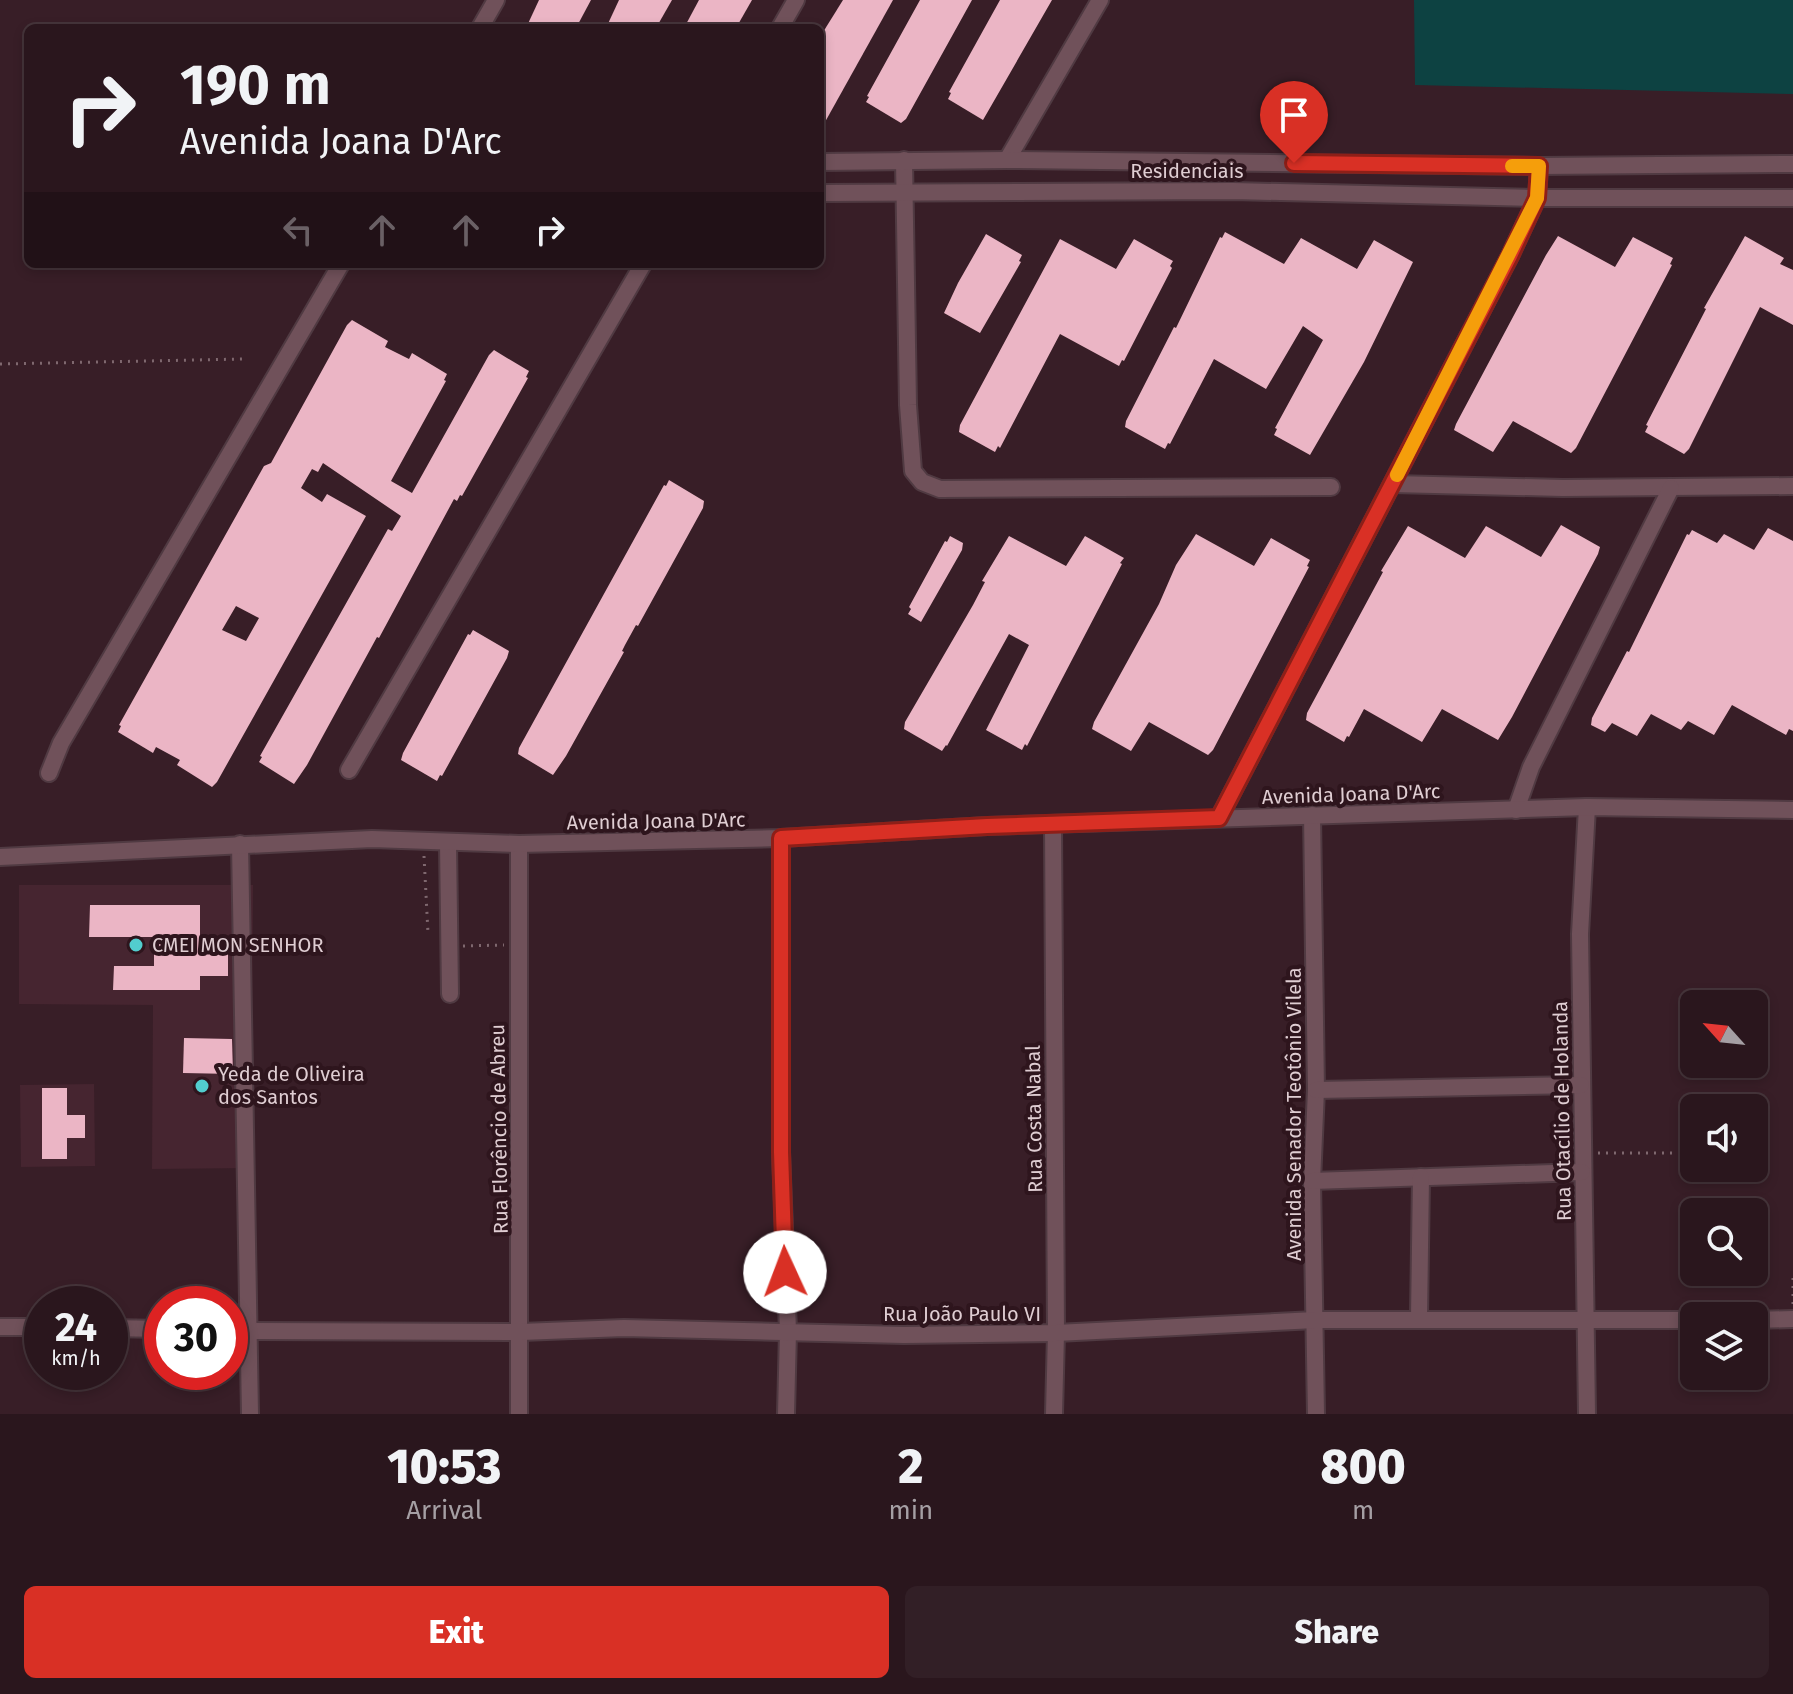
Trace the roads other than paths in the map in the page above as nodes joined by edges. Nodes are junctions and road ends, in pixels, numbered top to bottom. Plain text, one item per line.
1 (496, 0) edge
2 (796, 0) edge
3 (1100, 0) edge
4 (482, 24) edge
5 (782, 24) edge
6 (904, 160) junction
7 (1007, 160) junction
8 (824, 162) edge
9 (1233, 163) junction
10 (1793, 164) edge
11 (1539, 166) junction
12 (1233, 191) junction
13 (824, 193) edge
14 (904, 193) junction
15 (1537, 198) junction
16 (1793, 198) edge
17 (339, 268) edge
18 (641, 268) edge
19 (1393, 484) junction
20 (1793, 486) edge
21 (1331, 487) dead end
22 (1671, 488) junction
23 (349, 770) dead end
24 (49, 773) dead end
25 (1587, 807) junction
26 (1516, 810) junction
27 (1793, 810) edge
28 (1312, 815) junction
29 (1219, 818) junction
30 (1053, 824) junction
31 (781, 838) junction
32 (448, 843) junction
33 (240, 844) junction
34 (519, 844) junction
35 (0, 857) edge
36 (450, 994) dead end
37 (1581, 1085) junction
38 (1316, 1090) junction
39 (1582, 1172) junction
40 (1421, 1177) junction
41 (1312, 1181) junction
42 (1419, 1318) junction
43 (1793, 1319) edge
44 (1315, 1320) junction
45 (1680, 1320) edge
46 (1768, 1320) edge
47 (1587, 1322) junction
48 (0, 1327) edge
49 (24, 1327) edge
50 (250, 1331) junction
51 (788, 1331) junction
52 (521, 1332) junction
53 (1056, 1333) junction
54 (250, 1414) edge
55 (519, 1414) edge
56 (786, 1414) edge
57 (1054, 1414) edge
58 (1316, 1414) edge
59 (1587, 1414) edge

1 - 4 street
2 - 5 street
3 - 7 street
6 - 7 street, Residenciais
6 - 8 street, Residenciais
6 - 14 street
7 - 9 street, Residenciais
9 - 11 street, Residenciais
9 - 12 street
10 - 11 street, Residenciais
11 - 15 street
12 - 14 street, Residenciais
12 - 15 street, Residenciais
13 - 14 street, Residenciais
14 - 21 street
15 - 16 street, Residenciais
15 - 19 street
17 - 24 street
18 - 23 street
19 - 22 street
19 - 29 street
20 - 22 street
22 - 26 street
25 - 26 street, Avenida Joana D'Arc
25 - 27 street, Avenida Joana D'Arc
25 - 37 street, Rua Otacílio de Holanda
26 - 28 street, Avenida Joana D'Arc
28 - 29 street, Avenida Joana D'Arc
28 - 38 street, Avenida Senador Teotônio Vilela
29 - 30 street, Avenida Joana D'Arc
30 - 31 street, Avenida Joana D'Arc
30 - 53 street, Rua Costa Nabal
31 - 34 street, Avenida Joana D'Arc
31 - 51 street
32 - 33 street, Avenida Joana D'Arc
32 - 34 street, Avenida Joana D'Arc
32 - 36 street
33 - 35 street, Avenida Joana D'Arc
33 - 50 street
34 - 52 street, Rua Florêncio de Abreu
37 - 38 street
37 - 39 street, Rua Otacílio de Holanda
38 - 41 street, Avenida Senador Teotônio Vilela
39 - 40 street
39 - 47 street, Rua Otacílio de Holanda
40 - 41 street
40 - 42 street
41 - 44 street, Avenida Senador Teotônio Vilela
42 - 44 street, Rua João Paulo VI
42 - 47 street, Rua João Paulo VI
43 - 46 street
44 - 53 street, Rua João Paulo VI
44 - 58 street, Avenida Senador Teotônio Vilela
45 - 47 street, Rua João Paulo VI
47 - 59 street, Rua Otacílio de Holanda
48 - 49 street
50 - 52 street, Rua João Paulo VI
50 - 54 street
51 - 52 street, Rua João Paulo VI
51 - 53 street, Rua João Paulo VI
51 - 56 street
52 - 55 street, Rua Florêncio de Abreu
53 - 57 street, Rua Costa Nabal

